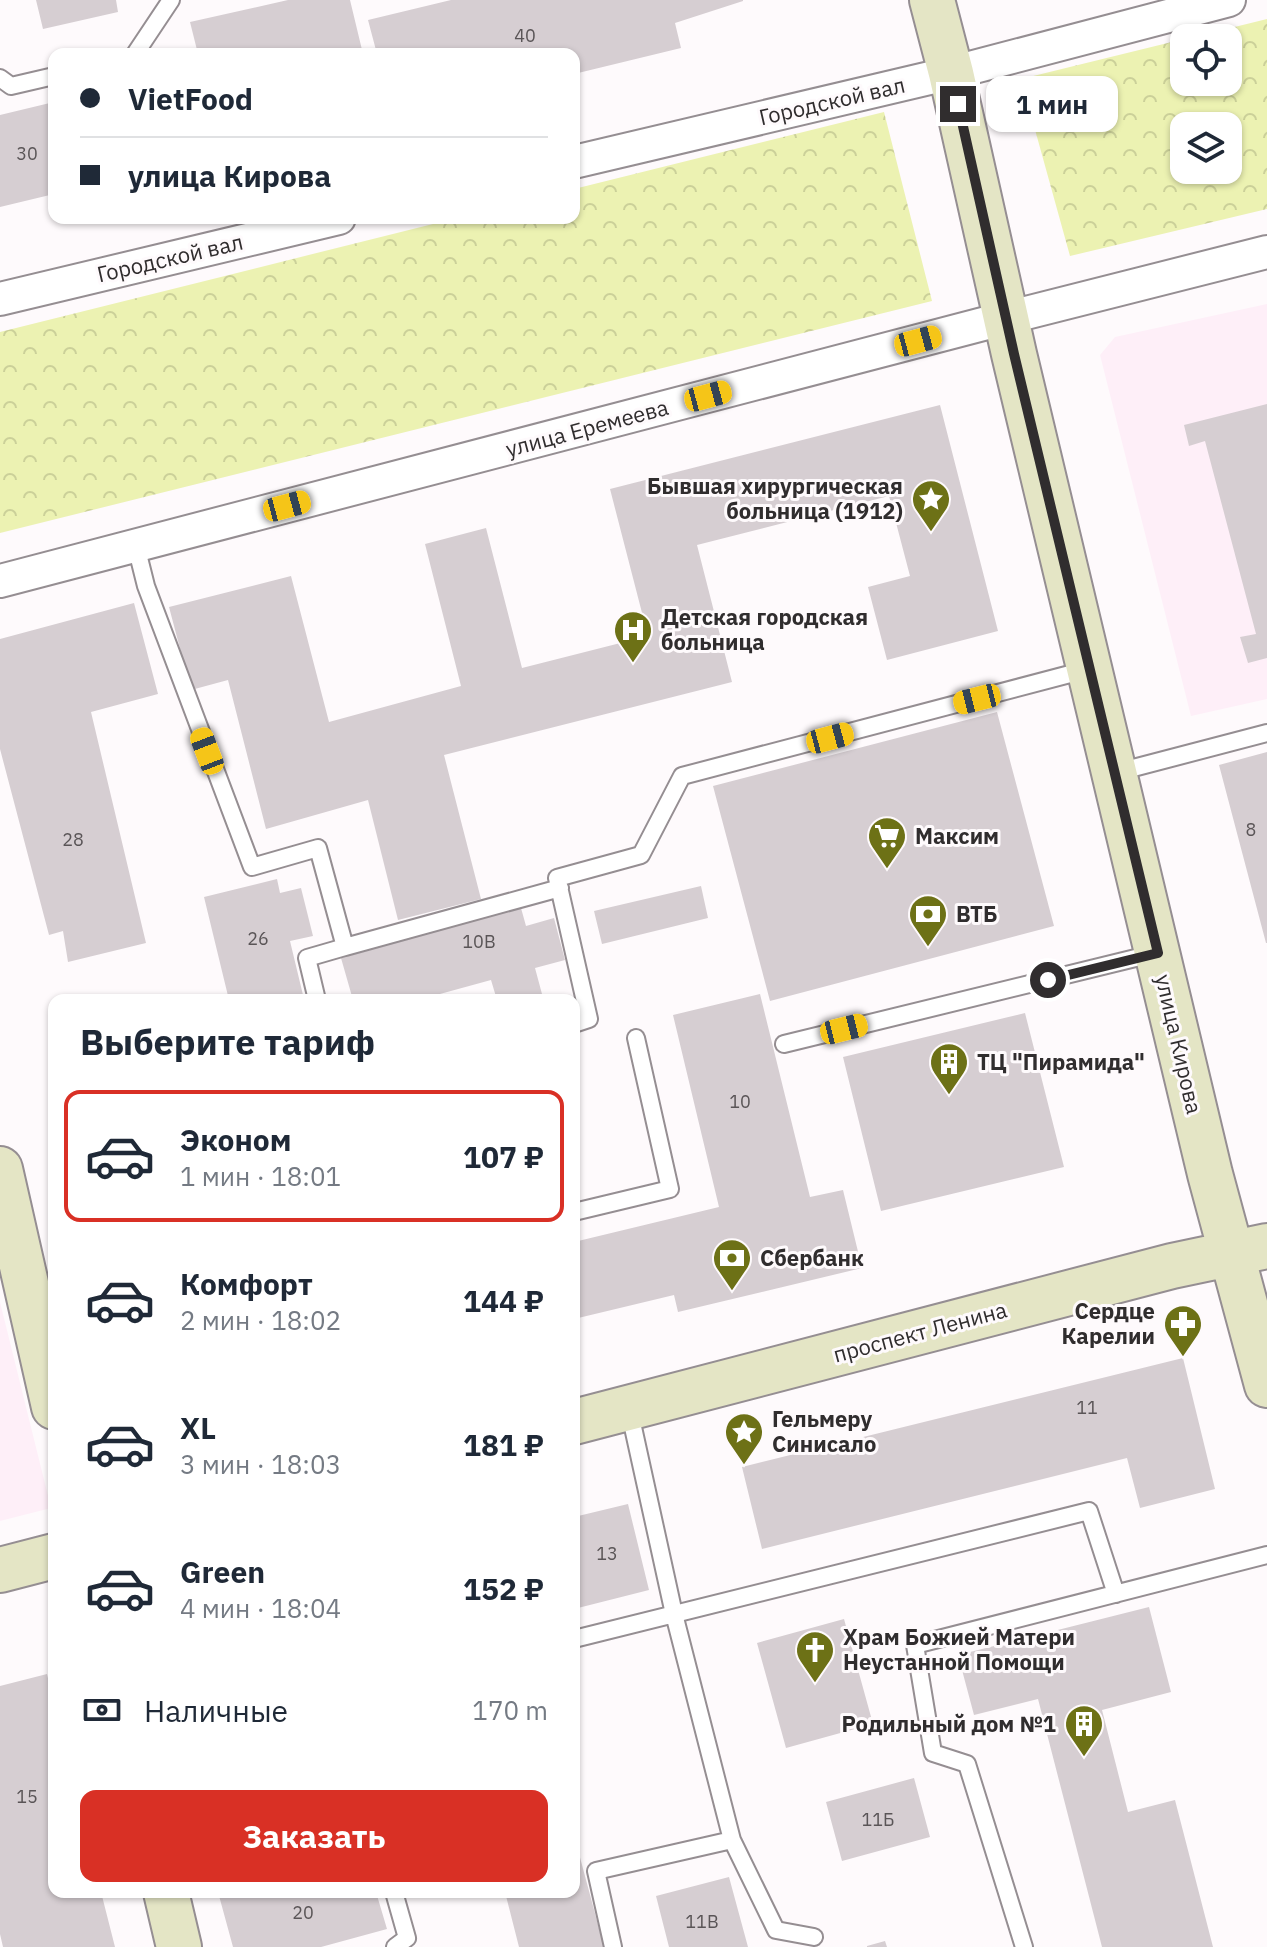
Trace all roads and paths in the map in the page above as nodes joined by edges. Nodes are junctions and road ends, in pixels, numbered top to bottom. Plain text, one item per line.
1 (171, 0) edge
2 (932, 0) edge
3 (1229, 0) edge
4 (139, 48) edge
5 (951, 73) junction
6 (48, 77) edge
7 (0, 78) edge
8 (580, 161) edge
9 (314, 224) edge
10 (1267, 252) edge
11 (0, 299) edge
12 (1006, 318) junction
13 (136, 546) junction
14 (0, 581) edge
15 (1091, 669) junction
16 (1267, 733) edge
17 (1114, 773) junction
18 (560, 888) junction
19 (345, 947) junction
20 (1158, 953) junction
21 (316, 994) edge
22 (580, 1022) edge
23 (636, 1038) dead end
24 (784, 1044) dead end
25 (0, 1169) edge
26 (580, 1211) edge
27 (1249, 1250) edge
28 (48, 1381) edge
29 (1267, 1385) edge
30 (629, 1409) junction
31 (580, 1421) edge
32 (1267, 1555) edge
33 (48, 1558) edge
34 (0, 1570) edge
35 (1116, 1594) junction
36 (674, 1614) junction
37 (580, 1638) edge
38 (732, 1840) junction
39 (167, 1898) edge
40 (396, 1898) edge
41 (814, 1937) dead end
42 (179, 1947) edge
43 (395, 1947) edge
44 (613, 1947) edge
45 (1024, 1947) edge

1 - 4 lane
2 - 5 main road, улица Кирова
3 - 5 street, Городской вал
5 - 8 street, Городской вал
5 - 12 main road, улица Кирова
6 - 7 lane
9 - 11 street, Городской вал
10 - 12 street, улица Еремеева
12 - 13 street, улица Еремеева
12 - 15 main road, улица Кирова
13 - 14 street, улица Еремеева
13 - 19 lane
15 - 17 main road, улица Кирова
15 - 18 lane
16 - 17 lane
17 - 20 main road, улица Кирова
18 - 19 lane
18 - 22 lane
19 - 21 lane
20 - 24 lane
20 - 27 main road, улица Кирова
23 - 26 lane
25 - 28 main road
27 - 29 main road, улица Кирова
27 - 30 main road, проспект Ленина
30 - 31 main road, проспект Ленина
30 - 36 lane
32 - 35 lane
33 - 34 main road
35 - 36 lane
35 - 45 lane
36 - 37 lane
36 - 38 lane
38 - 41 lane
38 - 44 lane
39 - 42 main road
40 - 43 lane

